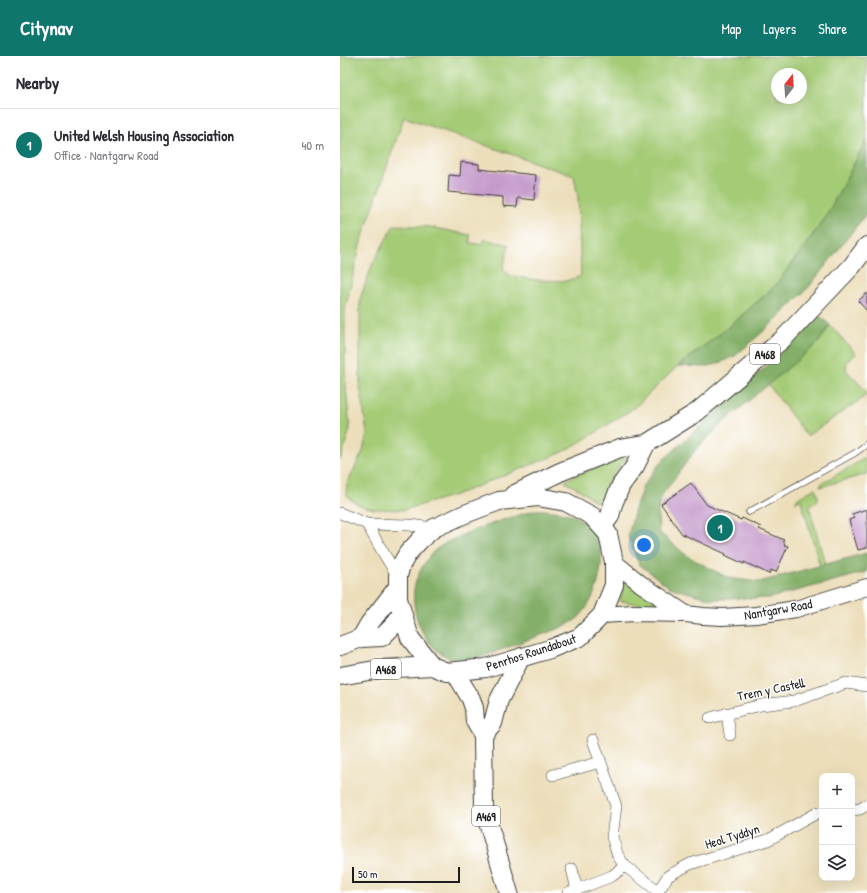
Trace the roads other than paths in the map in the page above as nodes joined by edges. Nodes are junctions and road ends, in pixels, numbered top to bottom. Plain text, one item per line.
1 (867, 246) edge
2 (646, 444) junction
3 (867, 444) edge
4 (499, 501) junction
5 (749, 512) dead end
6 (340, 513) edge
7 (367, 524) junction
8 (434, 528) junction
9 (602, 528) junction
10 (614, 562) junction
11 (398, 581) junction
12 (867, 588) edge
13 (402, 613) junction
14 (686, 614) junction
15 (602, 615) junction
16 (361, 638) junction
17 (340, 646) edge
18 (521, 657) junction
19 (432, 666) junction
20 (455, 672) junction
21 (340, 676) edge
22 (867, 686) edge
23 (727, 714) junction
24 (710, 718) dead end
25 (483, 735) junction
26 (730, 735) dead end
27 (593, 740) dead end
28 (601, 762) junction
29 (553, 775) dead end
30 (867, 805) edge
31 (855, 810) edge
32 (819, 812) edge
33 (625, 866) junction
34 (572, 869) dead end
35 (572, 892) edge
36 (658, 892) edge
37 (509, 893) edge

1 - 2 main road, A468
2 - 4 main road, A468
2 - 9 main road
3 - 5 lane
4 - 8 main road, Penrhos Roundabout
4 - 9 main road, Penrhos Roundabout
6 - 7 street
7 - 8 street
7 - 11 street
8 - 11 main road, Penrhos Roundabout
9 - 10 main road, Penrhos Roundabout
10 - 14 main road, Nantgarw Road
10 - 15 main road, Penrhos Roundabout
11 - 13 main road, Penrhos Roundabout
11 - 16 main road
12 - 14 main road, Nantgarw Road
13 - 16 main road
13 - 19 main road, Penrhos Roundabout
14 - 15 main road, Nantgarw Road
15 - 18 main road, Penrhos Roundabout
16 - 17 main road
18 - 20 main road, Penrhos Roundabout
18 - 25 main road
19 - 20 main road, Penrhos Roundabout
19 - 21 main road, A468
20 - 25 main road, A469
22 - 23 street, Trem y Castell
23 - 24 street, Trem y Castell
23 - 26 street, Trem y Castell
25 - 37 main road, A469
27 - 28 street
28 - 29 street
28 - 33 street
30 - 31 street
32 - 36 street, Heol Tyddyn
33 - 35 street
33 - 36 street
34 - 35 street

